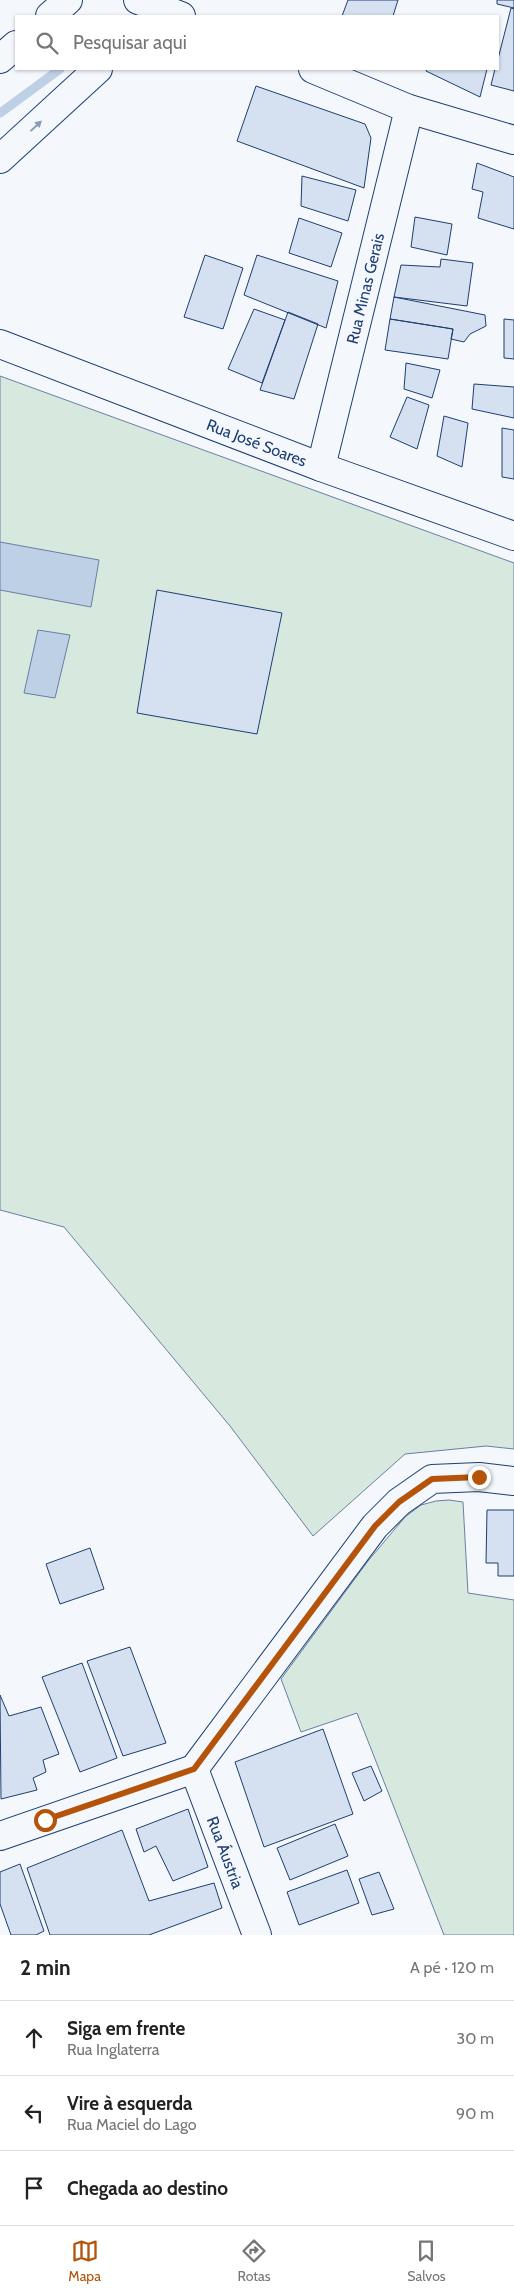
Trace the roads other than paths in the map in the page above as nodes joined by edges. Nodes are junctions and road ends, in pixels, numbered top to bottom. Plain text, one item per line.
1 (68, 0) edge
2 (150, 6) edge
3 (51, 15) edge
4 (178, 15) edge
5 (15, 46) edge
6 (0, 59) edge
7 (97, 70) edge
8 (314, 70) edge
9 (409, 109) junction
10 (514, 140) edge
11 (0, 159) edge
12 (0, 344) edge
13 (321, 467) junction
14 (514, 536) edge
15 (514, 1481) edge
16 (194, 1769) junction
17 (0, 1836) edge
18 (257, 1935) edge

1 - 3 street
2 - 4 street
5 - 6 street
11 -> 7 street
8 - 9 street
9 - 10 street
9 - 13 street, Rua Minas Gerais
12 - 13 street, Rua José Soares
13 - 14 street, Rua José Soares
15 - 16 street
16 - 17 street
16 - 18 street, Rua Áustria

